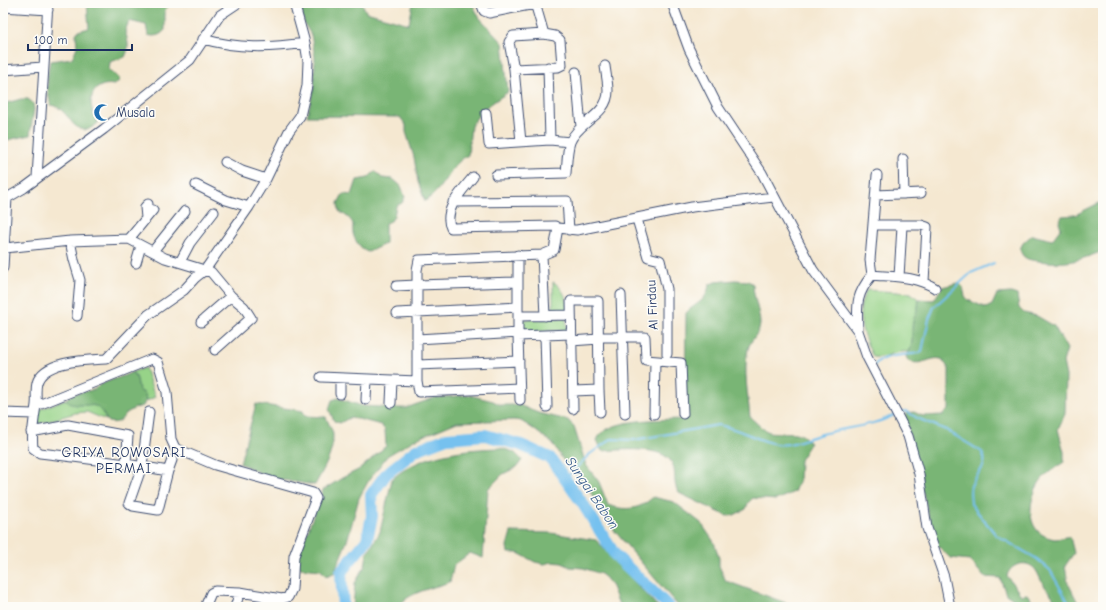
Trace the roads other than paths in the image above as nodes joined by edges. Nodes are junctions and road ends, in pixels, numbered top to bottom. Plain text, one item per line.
1 (294, 3) edge
2 (481, 3) edge
3 (672, 3) edge
4 (234, 4) edge
5 (535, 4) edge
6 (48, 6) edge
7 (3, 7) edge
8 (544, 34) junction
9 (203, 39) junction
10 (305, 43) junction
11 (605, 66) dead end
12 (43, 67) junction
13 (548, 67) junction
14 (514, 69) junction
15 (3, 70) edge
16 (576, 72) dead end
17 (486, 113) dead end
18 (580, 128) junction
19 (550, 140) junction
20 (521, 142) junction
21 (570, 142) junction
22 (903, 159) dead end
23 (225, 162) dead end
24 (496, 175) dead end
25 (877, 175) dead end
26 (37, 177) junction
27 (473, 177) dead end
28 (266, 179) junction
29 (196, 185) dead end
30 (921, 193) dead end
31 (904, 194) junction
32 (876, 195) junction
33 (773, 197) junction
34 (5, 198) edge
35 (453, 202) junction
36 (151, 207) dead end
37 (249, 207) junction
38 (185, 211) dead end
39 (214, 212) dead end
40 (637, 219) junction
41 (874, 224) junction
42 (902, 226) junction
43 (558, 228) junction
44 (569, 230) junction
45 (129, 239) junction
46 (70, 241) junction
47 (141, 246) junction
48 (5, 248) junction
49 (153, 251) junction
50 (518, 255) junction
51 (542, 255) junction
52 (136, 262) dead end
53 (180, 262) junction
54 (3, 268) edge
55 (205, 270) junction
56 (872, 275) junction
57 (899, 277) junction
58 (518, 282) junction
59 (924, 282) junction
60 (417, 285) junction
61 (396, 286) dead end
62 (935, 288) dead end
63 (621, 295) dead end
64 (231, 296) junction
65 (417, 312) junction
66 (518, 312) junction
67 (397, 313) dead end
68 (571, 315) junction
69 (77, 316) dead end
70 (545, 316) junction
71 (201, 322) dead end
72 (858, 331) junction
73 (518, 334) junction
74 (545, 335) junction
75 (571, 337) junction
76 (624, 337) junction
77 (599, 338) junction
78 (417, 339) junction
79 (215, 350) dead end
80 (666, 354) dead end
81 (519, 361) junction
82 (654, 361) junction
83 (417, 365) junction
84 (321, 377) dead end
85 (340, 378) junction
86 (366, 379) junction
87 (392, 380) junction
88 (417, 381) junction
89 (519, 388) junction
90 (599, 390) junction
91 (573, 391) junction
92 (340, 394) dead end
93 (366, 400) dead end
94 (520, 400) dead end
95 (391, 403) dead end
96 (547, 407) dead end
97 (573, 409) dead end
98 (35, 410) junction
99 (149, 412) dead end
100 (600, 412) dead end
101 (3, 413) edge
102 (625, 414) dead end
103 (654, 414) dead end
104 (683, 414) dead end
105 (31, 432) junction
106 (172, 460) dead end
107 (126, 463) junction
108 (142, 466) junction
109 (168, 471) junction
110 (240, 592) junction
111 (266, 601) edge
112 (206, 607) edge
113 (235, 607) edge
114 (279, 607) edge
115 (950, 607) edge

1 - 10 street
2 - 5 street
3 - 33 street
4 - 9 street
5 - 8 street
6 - 7 street
6 - 12 street
8 - 13 street
8 - 14 street
9 - 10 street
9 - 26 street
10 - 28 street
11 - 18 street
12 - 15 street
12 - 26 street
13 - 14 street
13 - 19 street
14 - 20 street
16 - 18 street
17 - 20 street
18 - 21 street
19 - 20 street
19 - 21 street
21 - 24 street
22 - 31 street
23 - 28 street
25 - 32 street
26 - 34 street
27 - 35 street
28 - 37 street
29 - 37 street
30 - 31 street
31 - 32 street
32 - 41 street
33 - 40 street
33 - 72 street
34 - 48 street
35 - 43 street
35 - 44 street
36 - 45 street
37 - 55 street
38 - 49 street
39 - 53 street
40 - 44 street
40 - 80 street, Al Firdau
41 - 42 street
41 - 56 street
42 - 57 street
42 - 59 street
43 - 44 street
43 - 51 street
45 - 46 street
45 - 47 street
46 - 48 street
46 - 69 street
47 - 49 street
47 - 52 street
48 - 54 street
49 - 53 street
50 - 51 street
50 - 58 street
50 - 60 street
51 - 70 street
53 - 55 street
55 - 64 street
55 - 98 street
56 - 57 street
56 - 72 street
57 - 59 street
58 - 60 street
58 - 66 street
59 - 62 street
60 - 61 street
60 - 65 street
63 - 76 street
64 - 71 street
64 - 79 street
65 - 66 street
65 - 67 street
65 - 78 street
66 - 70 street
66 - 73 street
68 - 70 street
68 - 75 street
68 - 77 street
72 - 115 street
73 - 74 street
73 - 78 street
73 - 81 street
74 - 75 street
74 - 96 street
75 - 77 street
75 - 91 street
76 - 77 street
76 - 82 street
76 - 102 street
77 - 90 street
78 - 83 street
81 - 83 street
81 - 89 street
82 - 103 street
82 - 104 street
83 - 88 street
84 - 85 street
85 - 86 street
85 - 92 street
86 - 87 street
86 - 93 street
87 - 88 street
87 - 95 street
88 - 89 street
89 - 94 street
90 - 91 street
90 - 100 street
91 - 97 street
98 - 101 street
98 - 105 street
98 - 111 street
99 - 108 street
105 - 107 street
105 - 107 street
106 - 109 street
107 - 108 street
108 - 109 street
108 - 109 street
110 - 111 street
110 - 112 street
110 - 113 street
111 - 114 street

